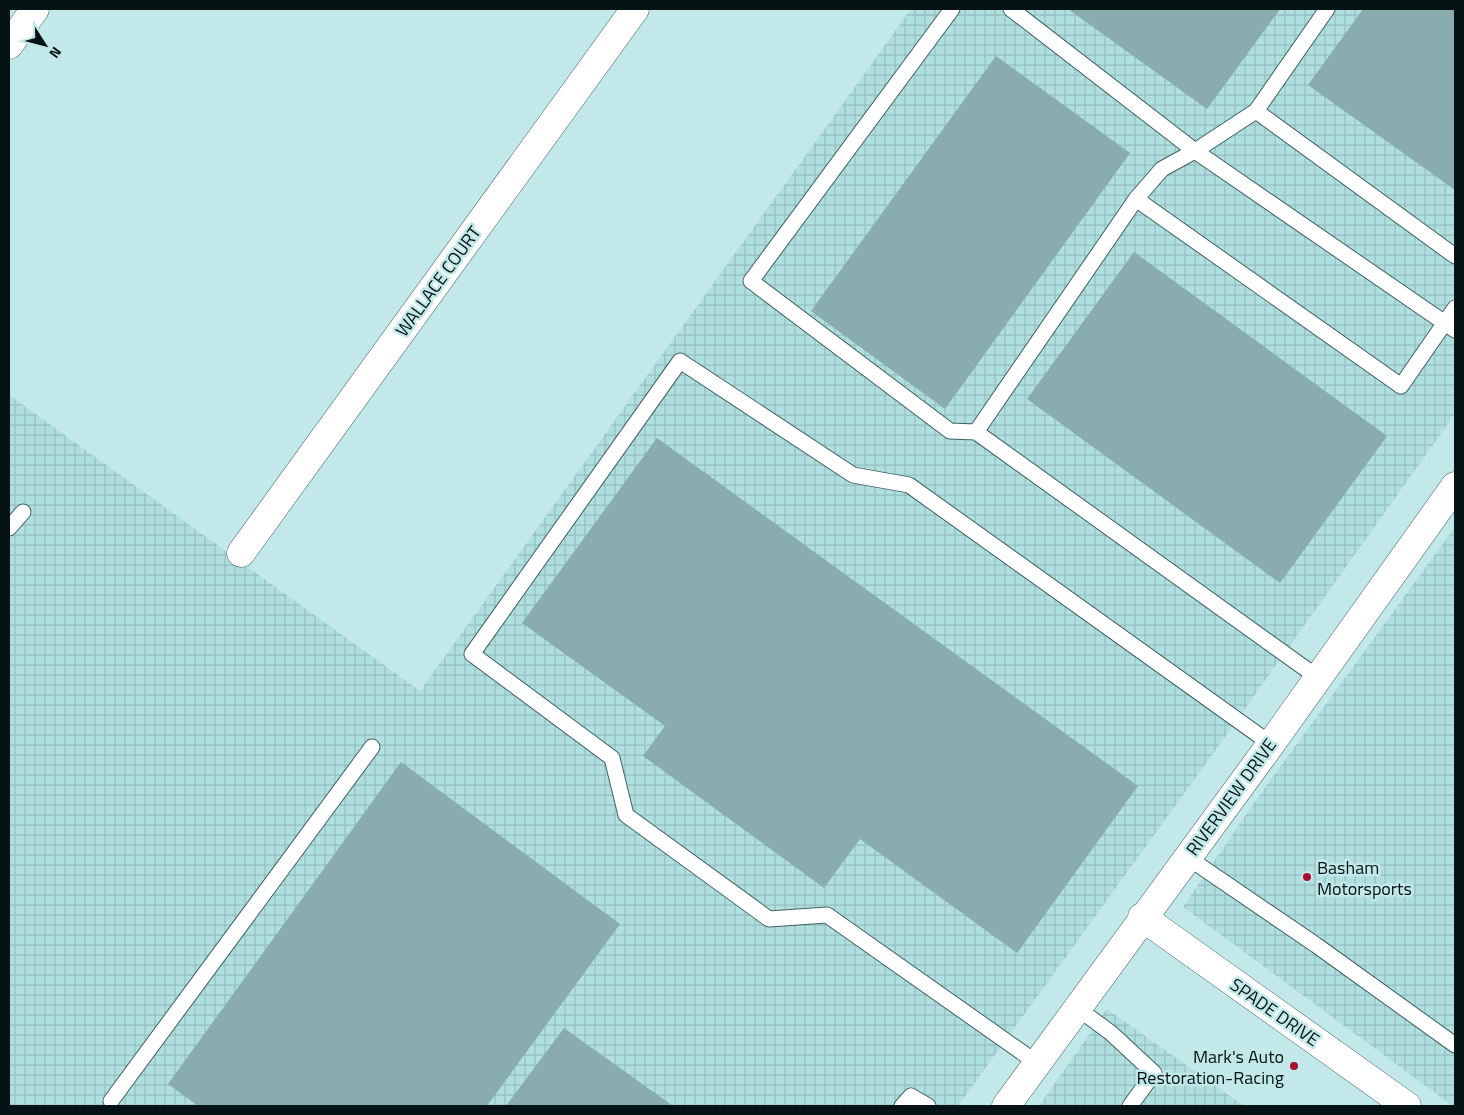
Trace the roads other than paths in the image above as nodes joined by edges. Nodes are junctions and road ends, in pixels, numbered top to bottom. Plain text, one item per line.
1 (35, 9) edge
2 (635, 9) edge
3 (952, 9) edge
4 (1011, 9) edge
5 (1327, 9) edge
6 (9, 45) edge
7 (1256, 111) junction
8 (1195, 151) junction
9 (1136, 199) junction
10 (1455, 256) edge
11 (1455, 308) edge
12 (1450, 326) edge
13 (976, 432) junction
14 (1455, 486) edge
15 (23, 512) dead end
16 (9, 528) edge
17 (241, 553) dead end
18 (1317, 677) junction
19 (1271, 744) junction
20 (372, 747) dead end
21 (1188, 857) junction
22 (1142, 917) junction
23 (1077, 1008) junction
24 (1455, 1045) edge
25 (1037, 1064) junction
26 (112, 1104) edge
27 (902, 1106) edge
28 (928, 1106) edge
29 (1006, 1106) edge
30 (1130, 1106) edge
31 (1407, 1106) edge

1 - 6 street
2 - 17 street, WALLACE COURT
3 - 13 lane
4 - 8 lane
5 - 7 lane
7 - 8 lane
7 - 10 lane
8 - 9 lane
8 - 12 lane
9 - 12 lane
9 - 13 lane
11 - 12 lane
13 - 18 lane
14 - 18 street, RIVERVIEW DRIVE
15 - 16 lane
18 - 19 street, RIVERVIEW DRIVE
19 - 21 street, RIVERVIEW DRIVE
19 - 25 lane
20 - 26 lane
21 - 22 street, RIVERVIEW DRIVE
21 - 24 lane
22 - 23 street, RIVERVIEW DRIVE
22 - 31 street, SPADE DRIVE
23 - 25 street, RIVERVIEW DRIVE
23 - 30 lane
25 - 29 street, RIVERVIEW DRIVE
27 - 28 lane

